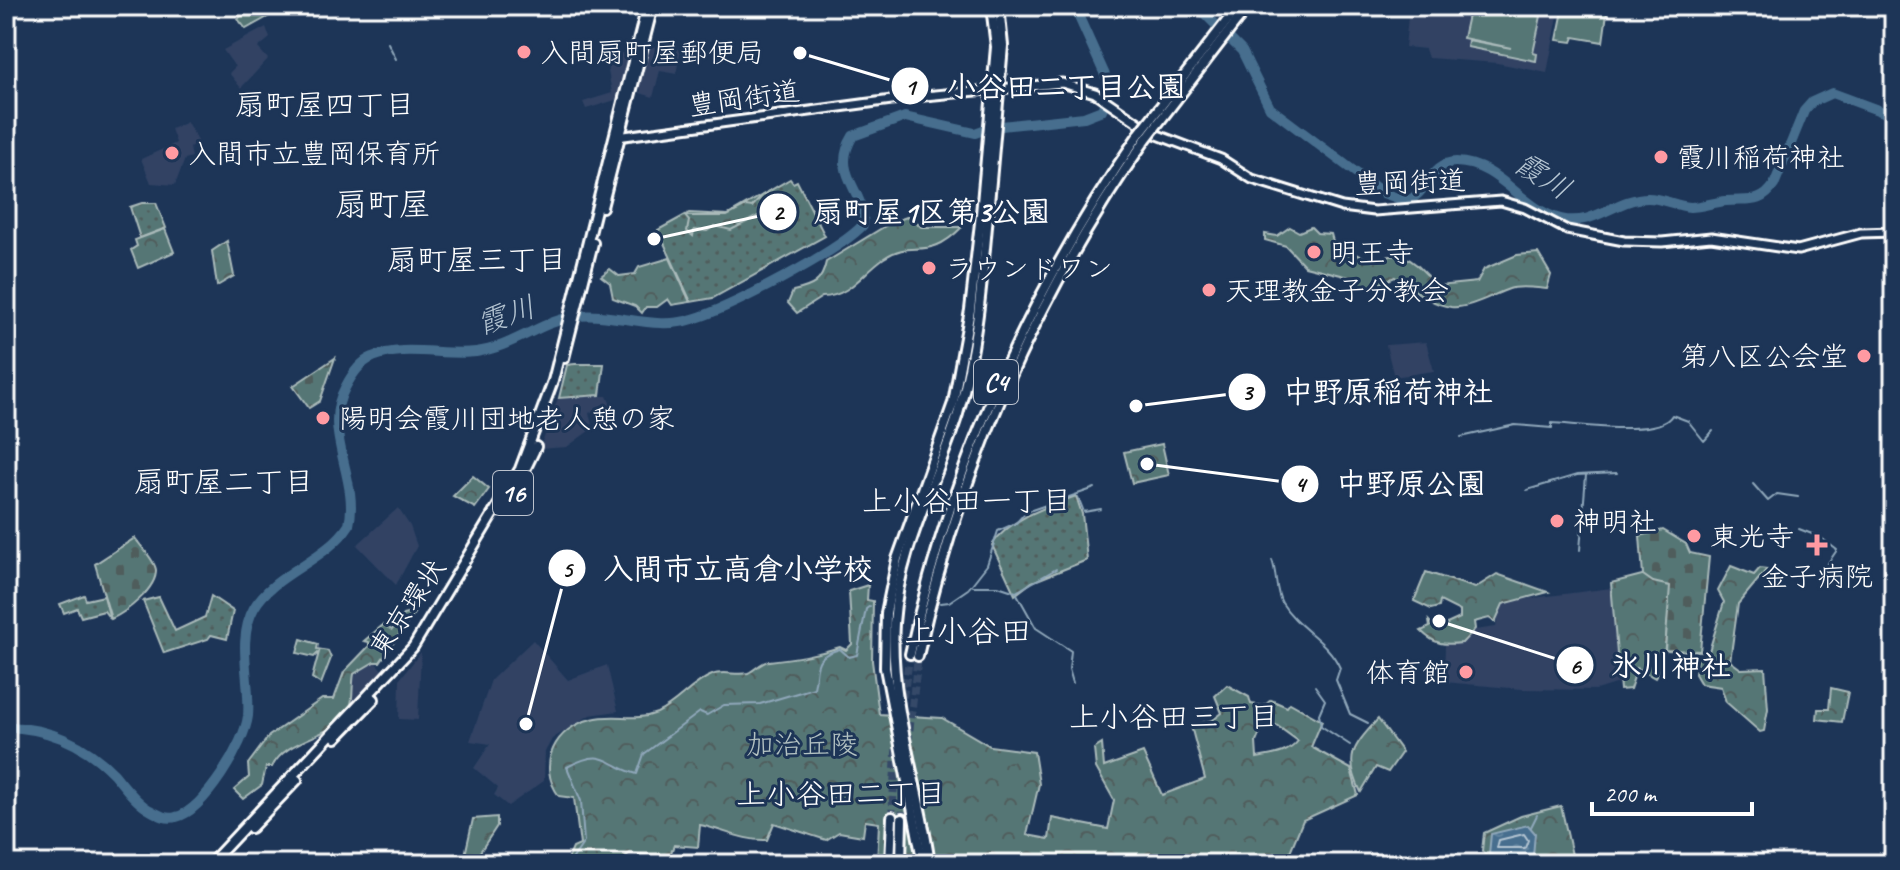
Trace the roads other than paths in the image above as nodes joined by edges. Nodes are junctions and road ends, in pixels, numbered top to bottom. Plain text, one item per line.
1 (650, 6) edge
2 (991, 6) edge
3 (999, 6) edge
4 (1239, 6) edge
5 (1250, 6) edge
6 (1233, 19) junction
7 (1000, 46) junction
8 (617, 137) junction
9 (984, 215) junction
10 (1894, 232) edge
11 (568, 330) junction
12 (914, 655) tunnel mouth
13 (210, 864) edge
14 (217, 864) edge
15 (890, 864) edge
16 (901, 864) edge
17 (923, 864) edge
18 (930, 864) edge

1 - 8 highway, 16
2 - 7 highway
3 - 7 highway
4 - 6 highway, C4
5 - 6 highway, C4
6 - 12 highway, C4, bridge
7 - 9 highway, bridge
8 - 10 main road, 豊岡街道
8 - 11 highway, 16
9 - 17 highway
9 - 18 highway
11 - 13 highway, 東京環状 / 16
11 - 14 highway, 東京環状 / 16
15 - 16 highway

